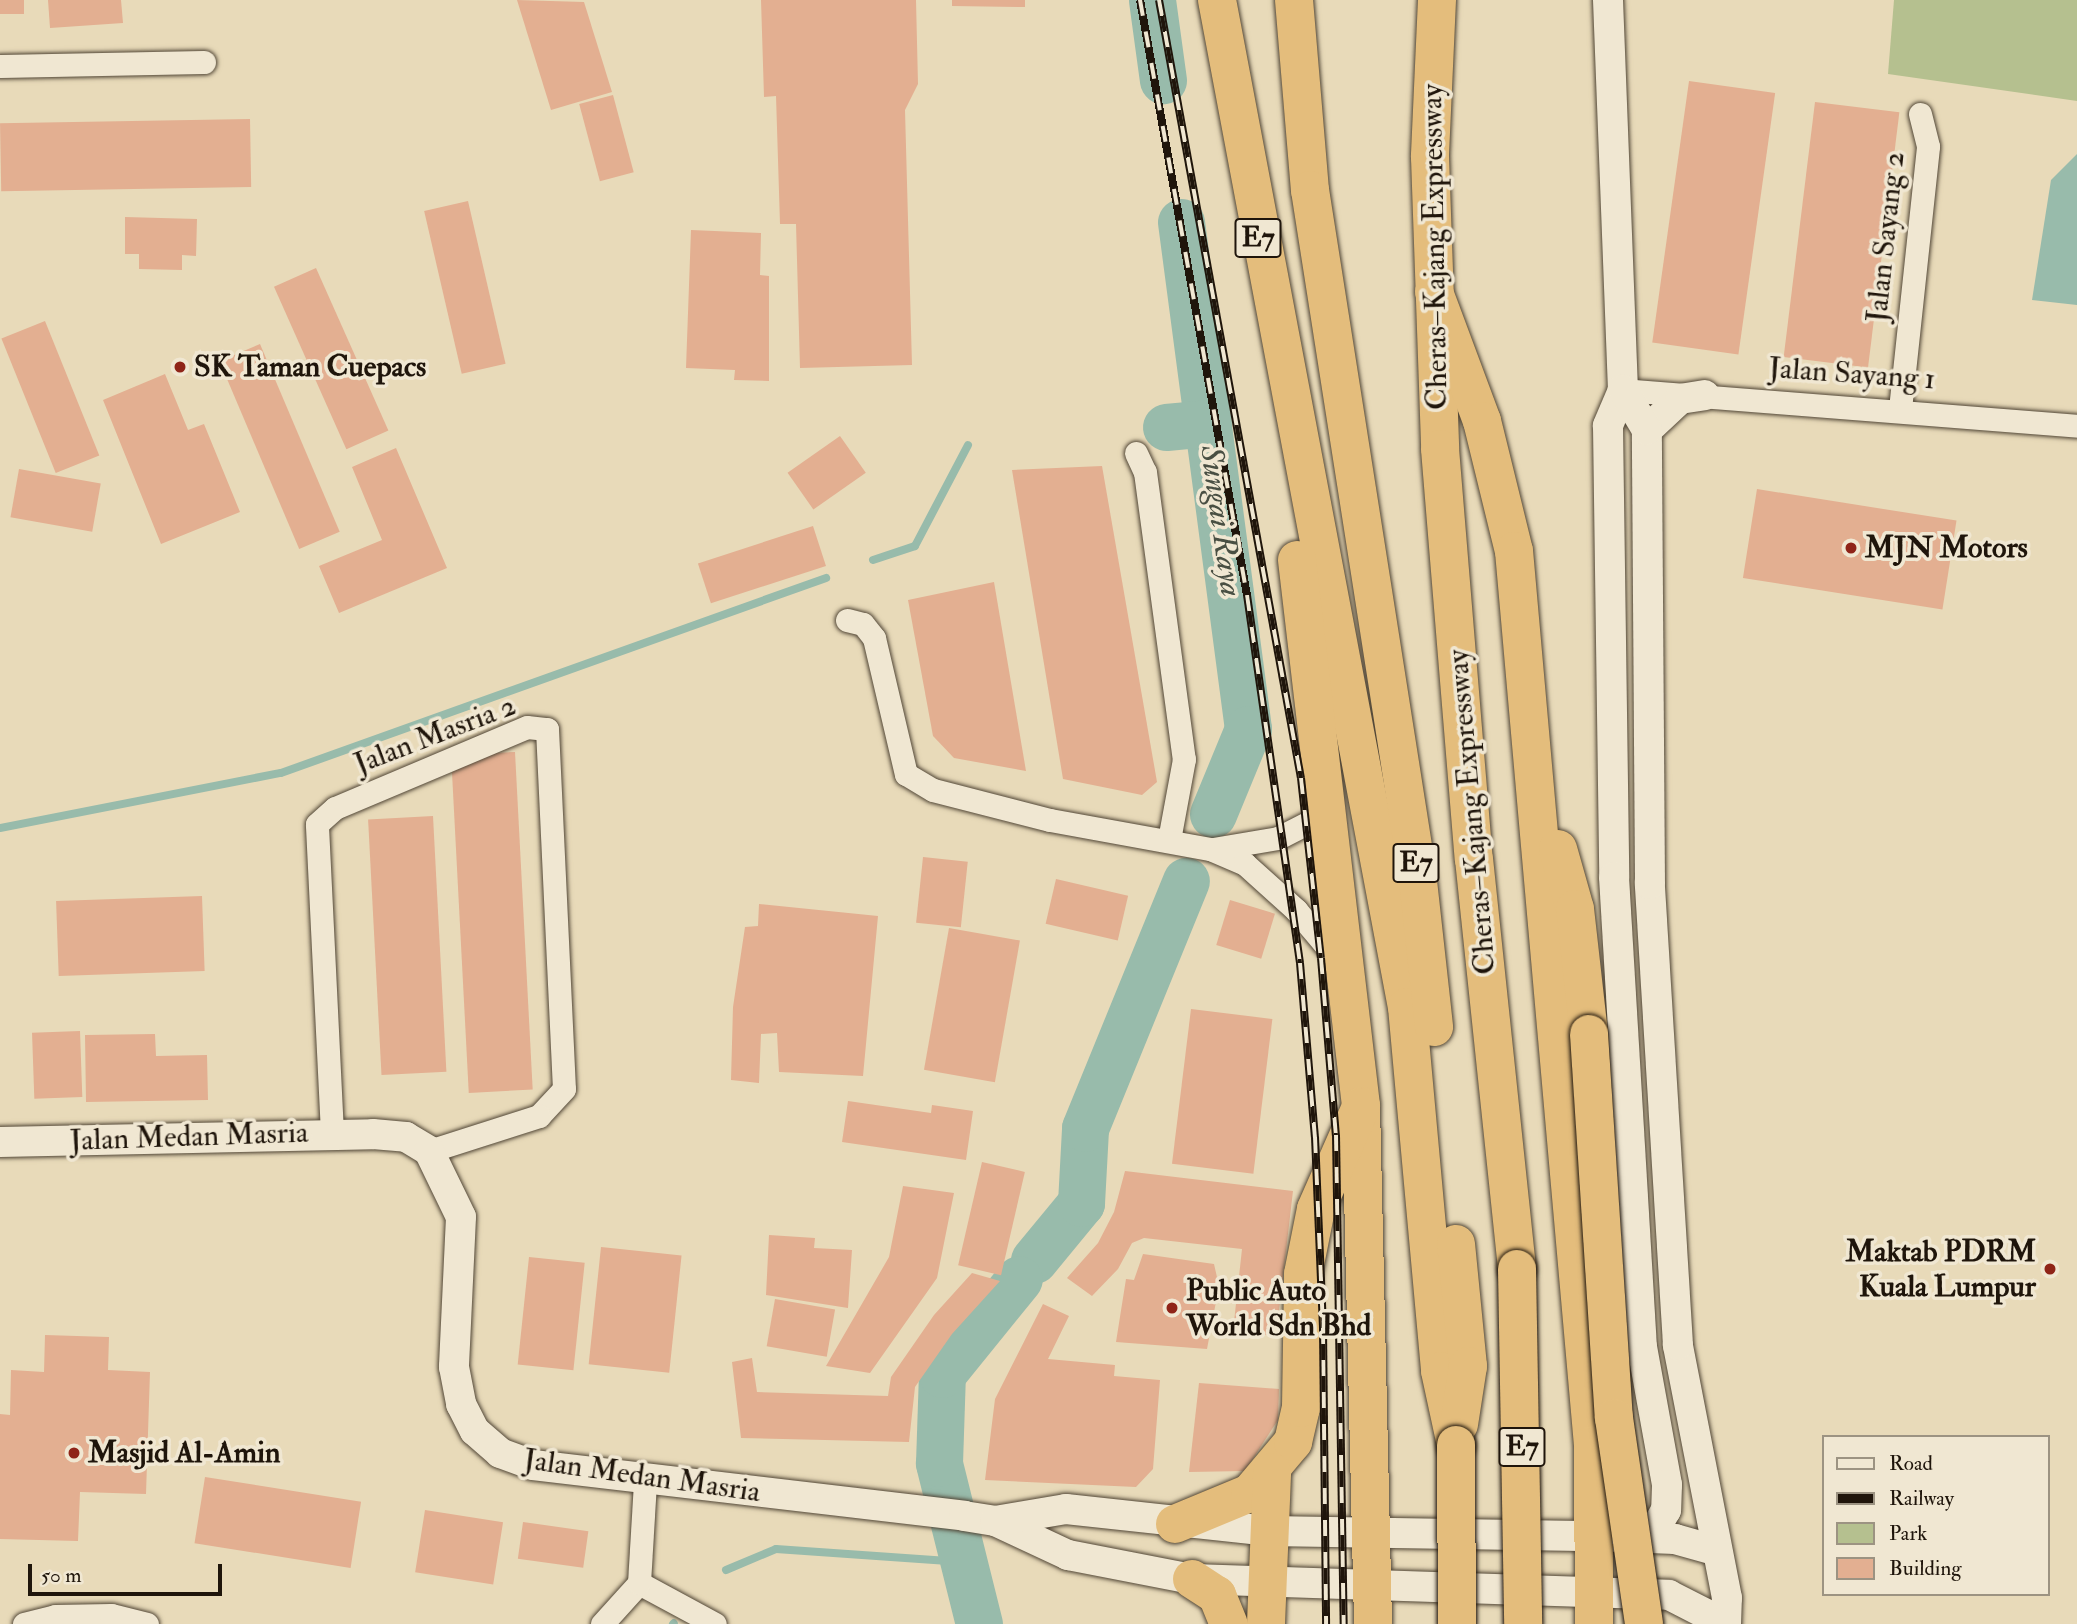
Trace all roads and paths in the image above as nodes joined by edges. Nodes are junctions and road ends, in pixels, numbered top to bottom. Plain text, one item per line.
1 (1217, 0) edge
2 (1294, 0) edge
3 (1437, 0) edge
4 (1608, 0) edge
5 (204, 62) dead end
6 (0, 66) edge
7 (1920, 114) dead end
8 (1434, 292) junction
9 (1623, 390) junction
10 (1705, 395) junction
11 (1900, 409) junction
12 (2077, 426) edge
13 (1647, 430) junction
14 (1136, 453) dead end
15 (1303, 474) junction
16 (847, 620) dead end
17 (1534, 762) junction
18 (1323, 815) junction
19 (1169, 840) junction
20 (1210, 849) junction
21 (1347, 971) junction
22 (1361, 1106) junction
23 (332, 1133) junction
24 (0, 1142) edge
25 (429, 1151) junction
26 (1456, 1445) junction
27 (1272, 1472) junction
28 (645, 1482) junction
29 (995, 1521) junction
30 (1175, 1524) junction
31 (1268, 1531) junction
32 (1372, 1532) junction
33 (1597, 1536) junction
34 (1650, 1538) junction
35 (1714, 1550) junction
36 (1192, 1579) junction
37 (1266, 1582) junction
38 (639, 1583) junction
39 (1373, 1587) junction
40 (1595, 1608) edge
41 (24, 1624) edge
42 (146, 1624) edge
43 (602, 1624) edge
44 (715, 1624) edge
45 (1229, 1624) edge
46 (1266, 1624) edge
47 (1373, 1624) edge
48 (1457, 1624) edge
49 (1523, 1624) edge
50 (1643, 1624) edge
51 (1726, 1624) edge

1 - 15 highway, E7
2 - 26 highway, E7
3 - 8 highway, Cheras–Kajang Expressway / E7
4 - 9 street
5 - 6 street
7 - 11 street, Jalan Sayang 2
8 - 17 highway
8 - 49 highway, Cheras–Kajang Expressway / E7, bridge
9 - 10 street, Jalan Sayang 1
9 - 13 street
9 - 34 street
10 - 11 street, Jalan Sayang 1
10 - 13 street
11 - 12 street, Jalan Sayang 1
13 - 35 street
14 - 19 street
15 - 18 highway
15 - 26 highway, E7
16 - 19 street
17 - 33 highway
17 - 50 highway, bridge
18 - 20 street
18 - 21 highway
19 - 20 street
20 - 21 street
21 - 22 highway
22 - 27 highway
22 - 32 highway
23 - 24 street, Jalan Medan Masria
23 - 25 street, Jalan Medan Masria
23 - 25 street, Jalan Masria 2
25 - 28 street, Jalan Medan Masria
26 - 48 highway, E7, bridge
27 - 30 highway
27 - 31 highway
28 - 29 street, Jalan Medan Masria
28 - 38 street
29 - 30 street, Jalan Medan Masria
29 - 36 street, Jalan Medan Masria
30 - 31 street, Jalan Medan Masria
31 - 32 street, Jalan Medan Masria
31 - 37 highway
32 - 33 street, Jalan Medan Masria
32 - 39 highway
33 - 34 street, Jalan Medan Masria
33 - 40 highway
34 - 35 street, Jalan Medan Masria
35 - 51 street
36 - 37 street, Jalan Medan Masria
36 - 45 highway
37 - 39 street, Jalan Medan Masria
37 - 46 highway
38 - 43 street
38 - 44 street
39 - 40 street, Jalan Medan Masria
39 - 47 highway
40 - 51 street, Jalan Medan Masria
41 - 42 street

